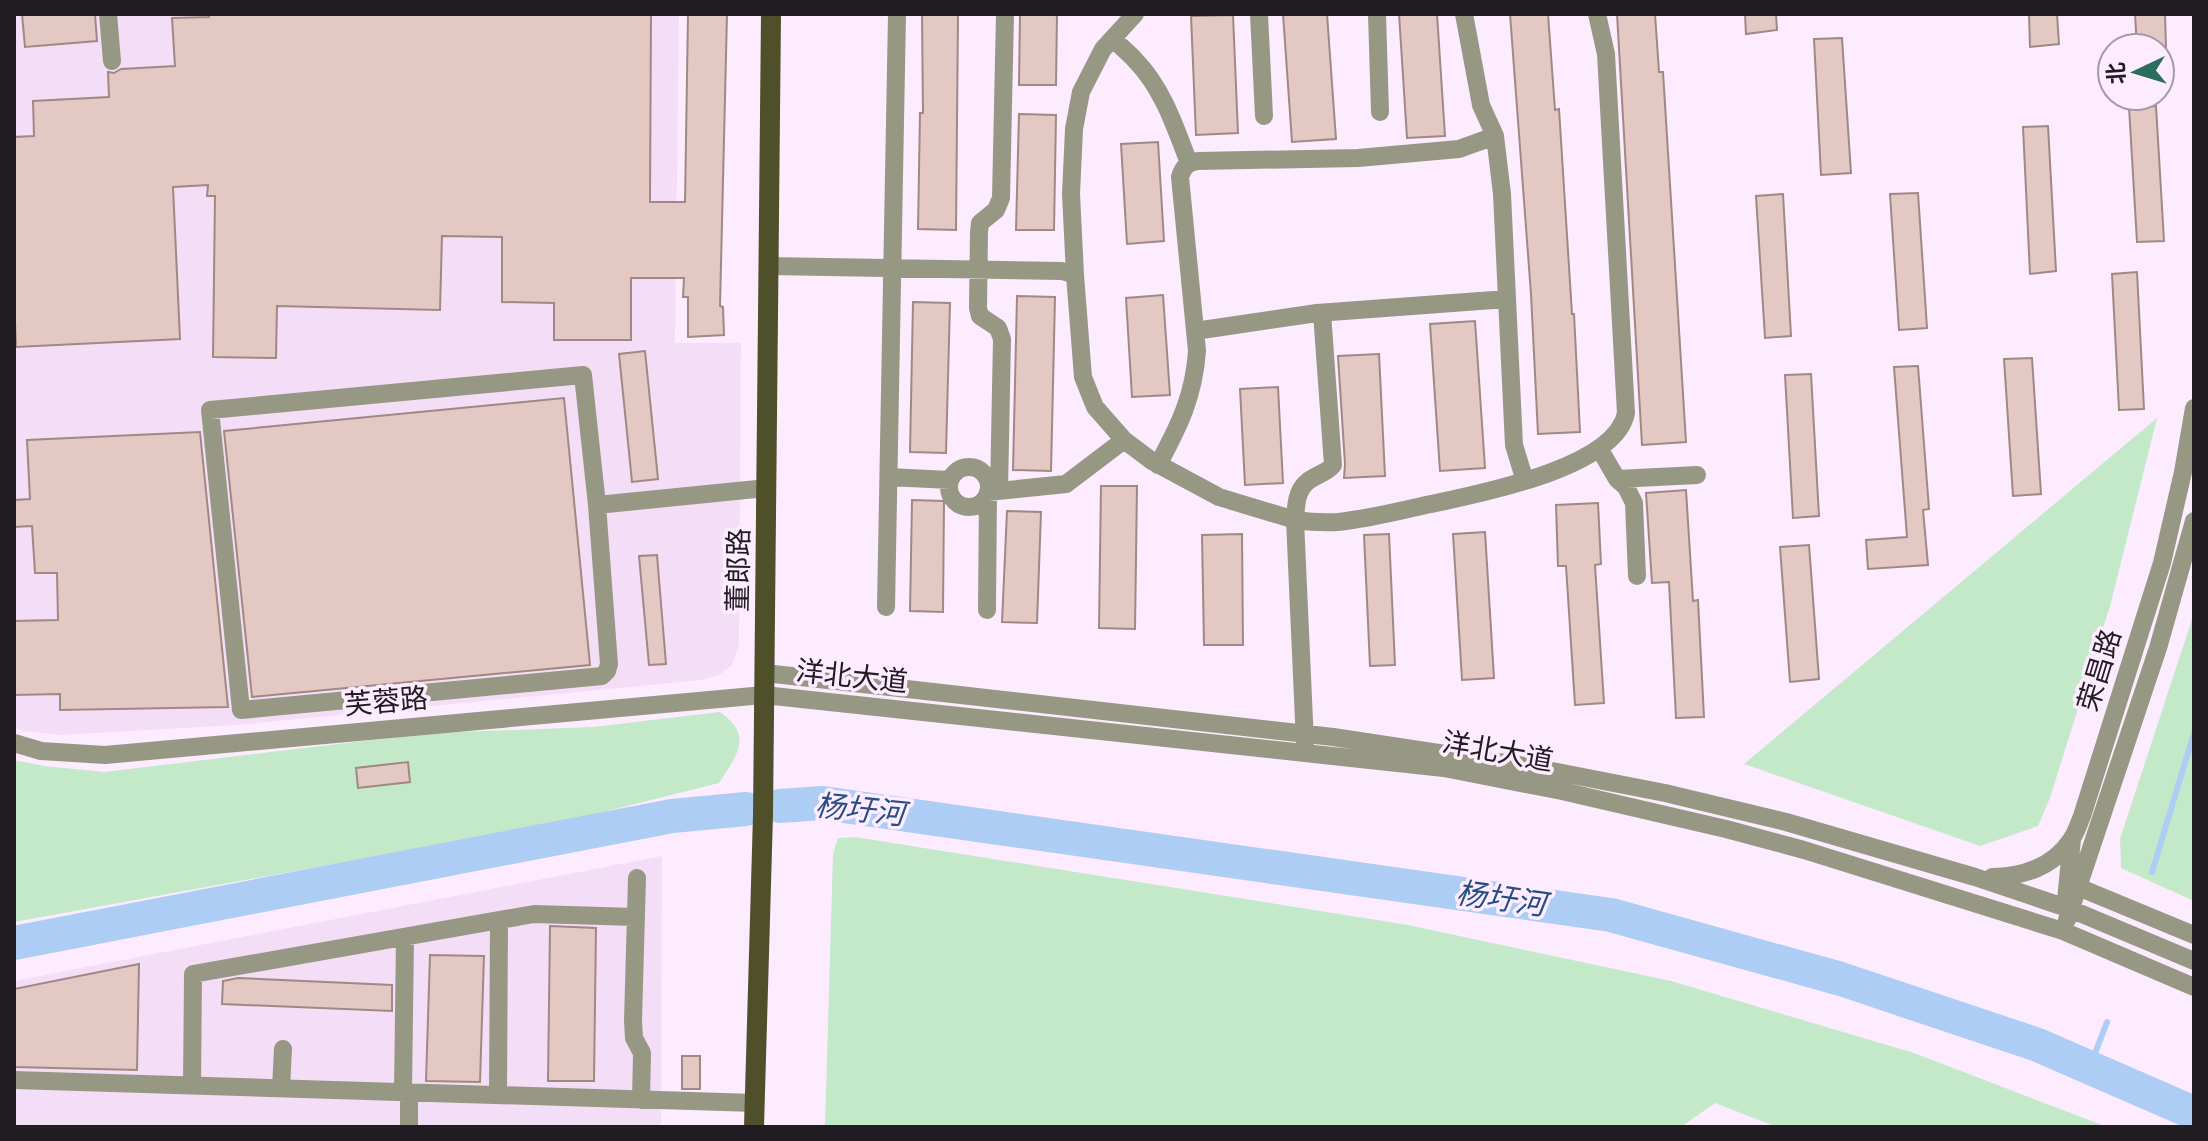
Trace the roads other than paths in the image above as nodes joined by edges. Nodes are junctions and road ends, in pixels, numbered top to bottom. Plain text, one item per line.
1 (108, 14) edge
2 (771, 14) edge
3 (897, 14) edge
4 (1005, 14) edge
5 (1135, 14) edge
6 (1259, 14) edge
7 (1377, 14) edge
8 (1464, 14) edge
9 (1597, 14) edge
10 (1113, 39) junction
11 (112, 61) dead end
12 (1380, 112) dead end
13 (1264, 116) dead end
14 (1495, 136) junction
15 (1189, 163) junction
16 (768, 266) junction
17 (893, 268) junction
18 (979, 270) junction
19 (1075, 275) junction
20 (1507, 299) junction
21 (1322, 313) junction
22 (1195, 331) junction
23 (2194, 408) edge
24 (1124, 440) junction
25 (1599, 448) junction
26 (1158, 465) junction
27 (1697, 475) dead end
28 (889, 477) junction
29 (1617, 479) junction
30 (950, 480) junction
31 (1525, 481) junction
32 (766, 488) junction
33 (994, 491) junction
34 (597, 505) junction
35 (1295, 520) junction
36 (2194, 521) edge
37 (1637, 576) dead end
38 (886, 607) dead end
39 (987, 610) dead end
40 (765, 673) junction
41 (764, 695) junction
42 (1305, 733) junction
43 (14, 743) edge
44 (1306, 754) junction
45 (2072, 839) junction
46 (1975, 877) junction
47 (637, 878) dead end
48 (2078, 887) junction
49 (2068, 908) junction
50 (636, 917) junction
51 (499, 920) junction
52 (2063, 931) junction
53 (2194, 935) edge
54 (405, 937) junction
55 (2194, 961) edge
56 (2194, 987) edge
57 (283, 1049) dead end
58 (14, 1080) edge
59 (192, 1085) junction
60 (281, 1088) junction
61 (406, 1092) junction
62 (498, 1095) junction
63 (641, 1100) junction
64 (755, 1103) junction
65 (409, 1127) edge
66 (754, 1127) edge

1 - 11 street
2 - 16 main road, 董郎路
3 - 17 street
4 - 18 street
5 - 10 street
6 - 13 street
7 - 12 street
8 - 14 street
9 - 25 street
10 - 15 street
10 - 19 street
14 - 15 street
14 - 20 street
15 - 22 street
16 - 17 street
16 - 32 main road, 董郎路
17 - 18 street
17 - 28 street
18 - 19 street
18 - 33 street
19 - 24 street
20 - 21 street
20 - 31 street
21 - 22 street
21 - 35 street
22 - 26 street
23 - 45 street, 荣昌路
24 - 26 street
24 - 33 street
25 - 29 street
25 - 31 street
26 - 35 street
27 - 29 street
28 - 30 street
28 - 38 street
29 - 37 street
30 - 33 street
30 - 33 street
31 - 35 street
32 - 34 street
32 - 40 main road, 董郎路
33 - 39 street
34 - 34 street
35 - 42 street
36 - 48 street, 荣昌路
40 - 41 main road, 董郎路
40 - 42 street, 洋北大道
41 - 43 street, 芙蓉路
41 - 44 street, 洋北大道
41 - 64 main road, 董郎路
42 - 44 street
42 - 46 street, 洋北大道
44 - 52 street, 洋北大道
45 - 46 street, 荣昌路
45 - 49 street
46 - 49 street, 洋北大道
47 - 50 street
48 - 49 street, 荣昌路
48 - 53 street
49 - 52 street, 荣昌路
49 - 55 street, 洋北大道
50 - 51 street
50 - 63 street
51 - 54 street
51 - 62 street
52 - 56 street, 洋北大道
54 - 59 street
54 - 61 street
57 - 60 street
58 - 59 street
59 - 60 street
60 - 61 street
61 - 62 street
61 - 65 street
62 - 63 street
63 - 64 street
64 - 66 main road, 董郎路

